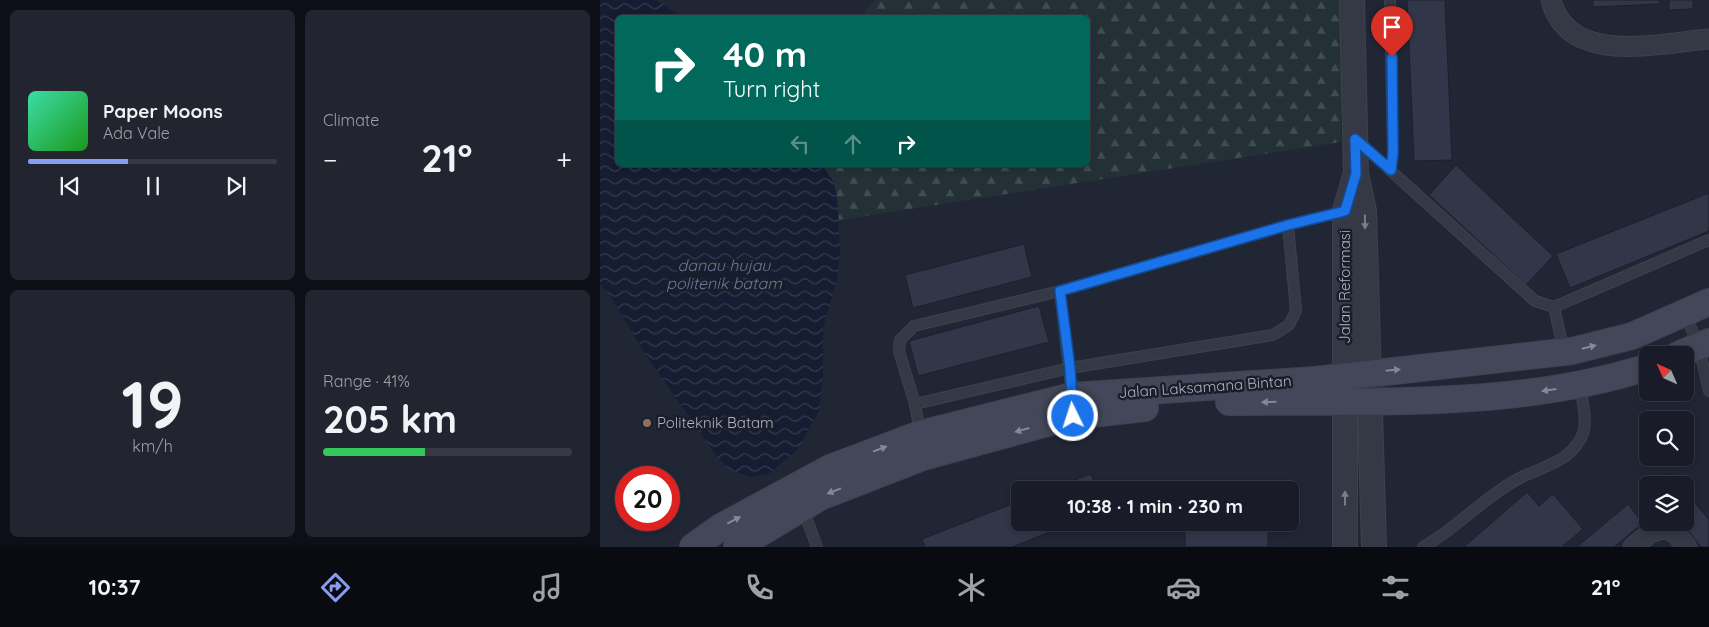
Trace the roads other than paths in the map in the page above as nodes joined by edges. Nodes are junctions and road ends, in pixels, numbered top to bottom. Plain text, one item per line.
1 (1352, 0) edge
2 (1390, 0) edge
3 (1551, 0) edge
4 (1709, 39) edge
5 (1355, 139) junction
6 (1391, 170) junction
7 (1356, 174) junction
8 (1345, 211) junction
9 (1288, 225) junction
10 (1709, 240) edge
11 (1060, 291) junction
12 (1709, 302) edge
13 (1554, 307) junction
14 (1685, 314) junction
15 (1695, 348) edge
16 (1564, 352) junction
17 (1070, 368) junction
18 (1639, 369) edge
19 (1580, 385) junction
20 (1356, 388) junction
21 (1709, 391) edge
22 (916, 404) junction
23 (1073, 406) junction
24 (922, 445) junction
25 (802, 506) junction
26 (693, 547) edge
27 (737, 547) edge
28 (817, 547) edge
29 (1345, 547) edge
30 (1374, 547) edge
31 (1423, 547) edge
32 (1634, 547) edge
33 (1687, 547) edge

1 - 5 street, Jalan Reformasi
2 - 6 lane
3 - 4 street
5 - 6 lane
5 - 7 street, Jalan Reformasi
6 - 13 lane
7 - 8 street, Jalan Reformasi
7 -> 20 street, Jalan Reformasi
8 - 9 lane
8 - 20 street, Jalan Reformasi
9 - 11 lane
9 - 17 lane
10 - 13 lane
11 - 17 lane
11 - 22 lane
12 - 14 main road, Jalan Laksamana Bintan
13 - 16 lane
14 - 15 lane
16 -> 14 main road, Jalan Laksamana Bintan
15 - 21 lane
20 -> 16 main road, Jalan Laksamana Bintan
17 - 22 lane
17 - 23 lane
18 - 19 main road, Jalan Laksamana Bintan
19 -> 20 main road, Jalan Laksamana Bintan
19 - 31 lane
20 - 23 main road, Jalan Laksamana Bintan
29 -> 20 street
20 - 30 street
22 - 24 lane
23 - 24 main road, Jalan Laksamana Bintan
24 -> 25 main road, Jalan Laksamana Bintan
26 -> 24 main road, Jalan Laksamana Bintan
25 - 27 main road, Jalan Laksamana Bintan
25 - 28 lane
32 - 33 street

